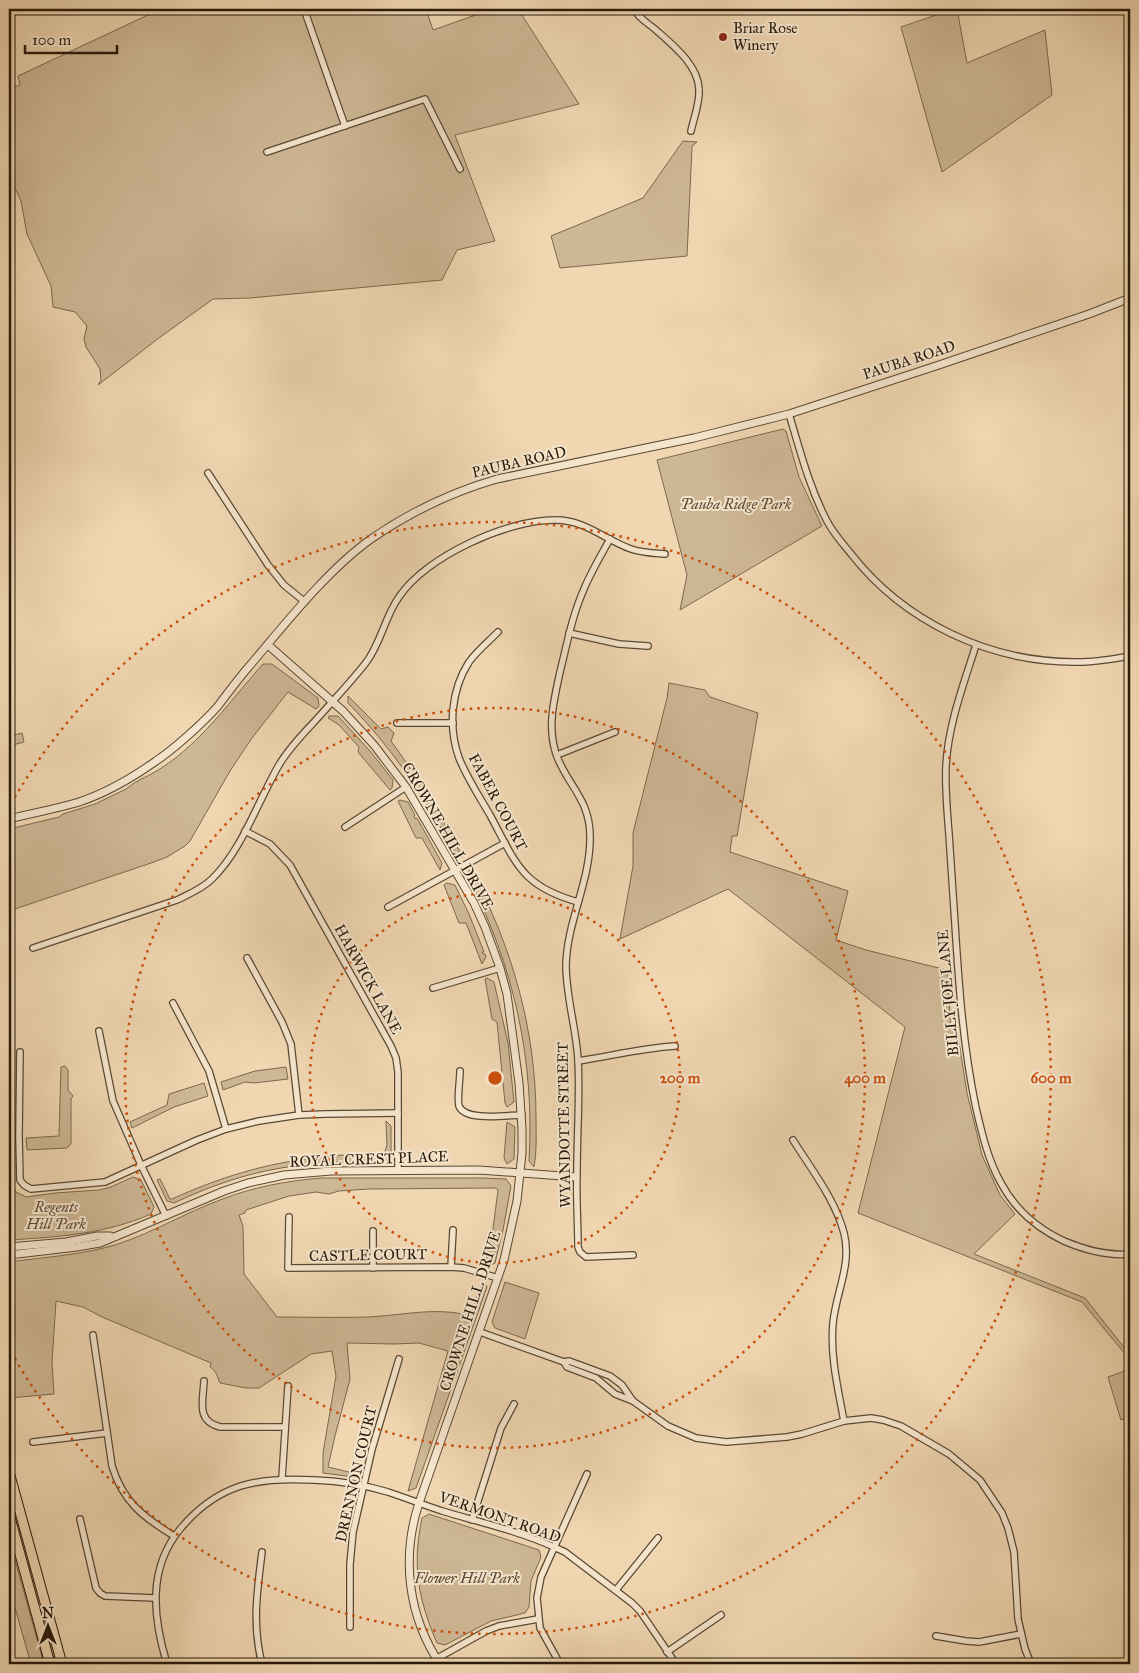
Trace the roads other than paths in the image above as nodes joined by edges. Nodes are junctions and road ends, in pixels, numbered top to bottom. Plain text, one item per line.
1 (304, 9) edge
2 (634, 9) edge
3 (345, 126) junction
4 (691, 131) dead end
5 (267, 152) dead end
6 (460, 169) dead end
7 (1130, 298) edge
8 (789, 414) junction
9 (208, 473) dead end
10 (610, 539) junction
11 (665, 554) dead end
12 (305, 602) junction
13 (498, 632) dead end
14 (569, 633) junction
15 (268, 644) junction
16 (976, 645) junction
17 (648, 646) dead end
18 (1130, 656) edge
19 (332, 702) junction
20 (397, 723) dead end
21 (452, 723) junction
22 (615, 732) dead end
23 (556, 755) junction
24 (406, 787) junction
25 (9, 819) edge
26 (345, 828) dead end
27 (245, 831) junction
28 (505, 843) junction
29 (456, 870) junction
30 (578, 902) junction
31 (388, 907) dead end
32 (33, 948) dead end
33 (247, 958) dead end
34 (500, 968) junction
35 (433, 988) dead end
36 (173, 1003) dead end
37 (99, 1031) dead end
38 (675, 1046) dead end
39 (20, 1052) dead end
40 (578, 1061) junction
41 (460, 1071) dead end
42 (398, 1113) junction
43 (522, 1115) junction
44 (298, 1116) junction
45 (226, 1129) junction
46 (793, 1140) dead end
47 (141, 1165) junction
48 (398, 1170) junction
49 (521, 1173) junction
50 (576, 1177) junction
51 (166, 1216) junction
52 (289, 1218) dead end
53 (453, 1230) dead end
54 (372, 1231) dead end
55 (114, 1236) junction
56 (9, 1247) edge
57 (1130, 1254) edge
58 (9, 1255) edge
59 (633, 1256) dead end
60 (451, 1267) junction
61 (372, 1268) junction
62 (498, 1278) junction
63 (480, 1332) junction
64 (93, 1335) dead end
65 (398, 1359) dead end
66 (564, 1362) junction
67 (204, 1381) dead end
68 (288, 1386) dead end
69 (633, 1400) junction
70 (514, 1404) dead end
71 (844, 1421) junction
72 (285, 1427) junction
73 (107, 1433) junction
74 (33, 1442) dead end
75 (9, 1472) edge
76 (587, 1474) dead end
77 (282, 1478) junction
78 (363, 1486) junction
79 (419, 1504) junction
80 (9, 1514) edge
81 (80, 1519) dead end
82 (472, 1520) junction
83 (174, 1536) junction
84 (658, 1538) dead end
85 (554, 1547) junction
86 (262, 1552) dead end
87 (616, 1590) junction
88 (155, 1598) junction
89 (721, 1615) dead end
90 (538, 1619) junction
91 (350, 1626) dead end
92 (1021, 1634) junction
93 (936, 1636) dead end
94 (668, 1652) junction
95 (438, 1662) edge
96 (50, 1664) edge
97 (62, 1664) edge
98 (167, 1664) edge
99 (262, 1664) edge
100 (427, 1664) edge
101 (560, 1664) edge
102 (676, 1664) edge
103 (1031, 1664) edge

1 - 3 street
2 - 4 street
3 - 5 street
3 - 6 street
7 - 8 street, PAUBA ROAD
8 - 12 street, PAUBA ROAD
8 - 16 street
9 - 12 street
10 - 11 street
10 - 14 street, WYANDOTTE STREET
10 - 19 street
12 - 15 street, PAUBA ROAD
13 - 21 street, FABER COURT
14 - 17 street
14 - 23 street, WYANDOTTE STREET
15 - 19 street, CROWNE HILL DRIVE
15 - 25 street, PAUBA ROAD
16 - 18 street
16 - 57 street, BILLY JOE LANE
19 - 24 street, CROWNE HILL DRIVE
19 - 27 street
20 - 21 street
21 - 28 street, FABER COURT
22 - 23 street
23 - 30 street, WYANDOTTE STREET
24 - 26 street
24 - 29 street, CROWNE HILL DRIVE
27 - 32 street
27 - 42 street, HARWICK LANE
28 - 29 street
28 - 30 street, FABER COURT
29 - 31 street
29 - 34 street, CROWNE HILL DRIVE
30 - 40 street, WYANDOTTE STREET
33 - 44 street
34 - 35 street
34 - 43 street, CROWNE HILL DRIVE
36 - 45 street
37 - 47 street
38 - 40 street
39 - 47 street
40 - 50 street, WYANDOTTE STREET
41 - 43 street
42 - 44 street
42 - 48 street, HARWICK LANE
43 - 49 street, CROWNE HILL DRIVE
44 - 45 street
45 - 47 street
46 - 71 street
47 - 51 street
48 - 49 street, ROYAL CREST PLACE
48 - 51 street, ROYAL CREST PLACE
49 - 50 street, ROYAL CREST PLACE
49 - 62 street, CROWNE HILL DRIVE
50 - 59 street, WYANDOTTE STREET
51 - 55 street, ROYAL CREST PLACE
52 - 61 street, CASTLE COURT
53 - 60 street
54 - 61 street
55 - 56 street, ROYAL CREST PLACE
55 - 58 street, ROYAL CREST PLACE
60 - 61 street, CASTLE COURT
60 - 62 street, CASTLE COURT
62 - 63 street, CROWNE HILL DRIVE
63 - 66 street
63 - 79 street, CROWNE HILL DRIVE
64 - 73 street
65 - 78 street, DRENNON COURT
66 - 69 street
66 - 69 street
67 - 72 street
68 - 72 street
69 - 71 street
70 - 82 street
71 - 92 street
72 - 77 street
73 - 74 street
73 - 83 street
75 - 97 main road
76 - 85 street
77 - 78 street, VERMONT ROAD
77 - 83 street, VERMONT ROAD
78 - 79 street, VERMONT ROAD
78 - 91 street, DRENNON COURT
79 - 82 street, VERMONT ROAD
79 - 95 street, CROWNE HILL DRIVE
80 - 96 main road
81 - 88 street
82 - 85 street, VERMONT ROAD
83 - 88 street, VERMONT ROAD
84 - 87 street
85 - 87 street, VERMONT ROAD
85 - 90 street
86 - 99 street
87 - 94 street, VERMONT ROAD
88 - 98 street, VERMONT ROAD
89 - 94 street
90 - 95 street
90 - 101 street
92 - 93 street
92 - 103 street
94 - 102 street, VERMONT ROAD
95 - 100 street

